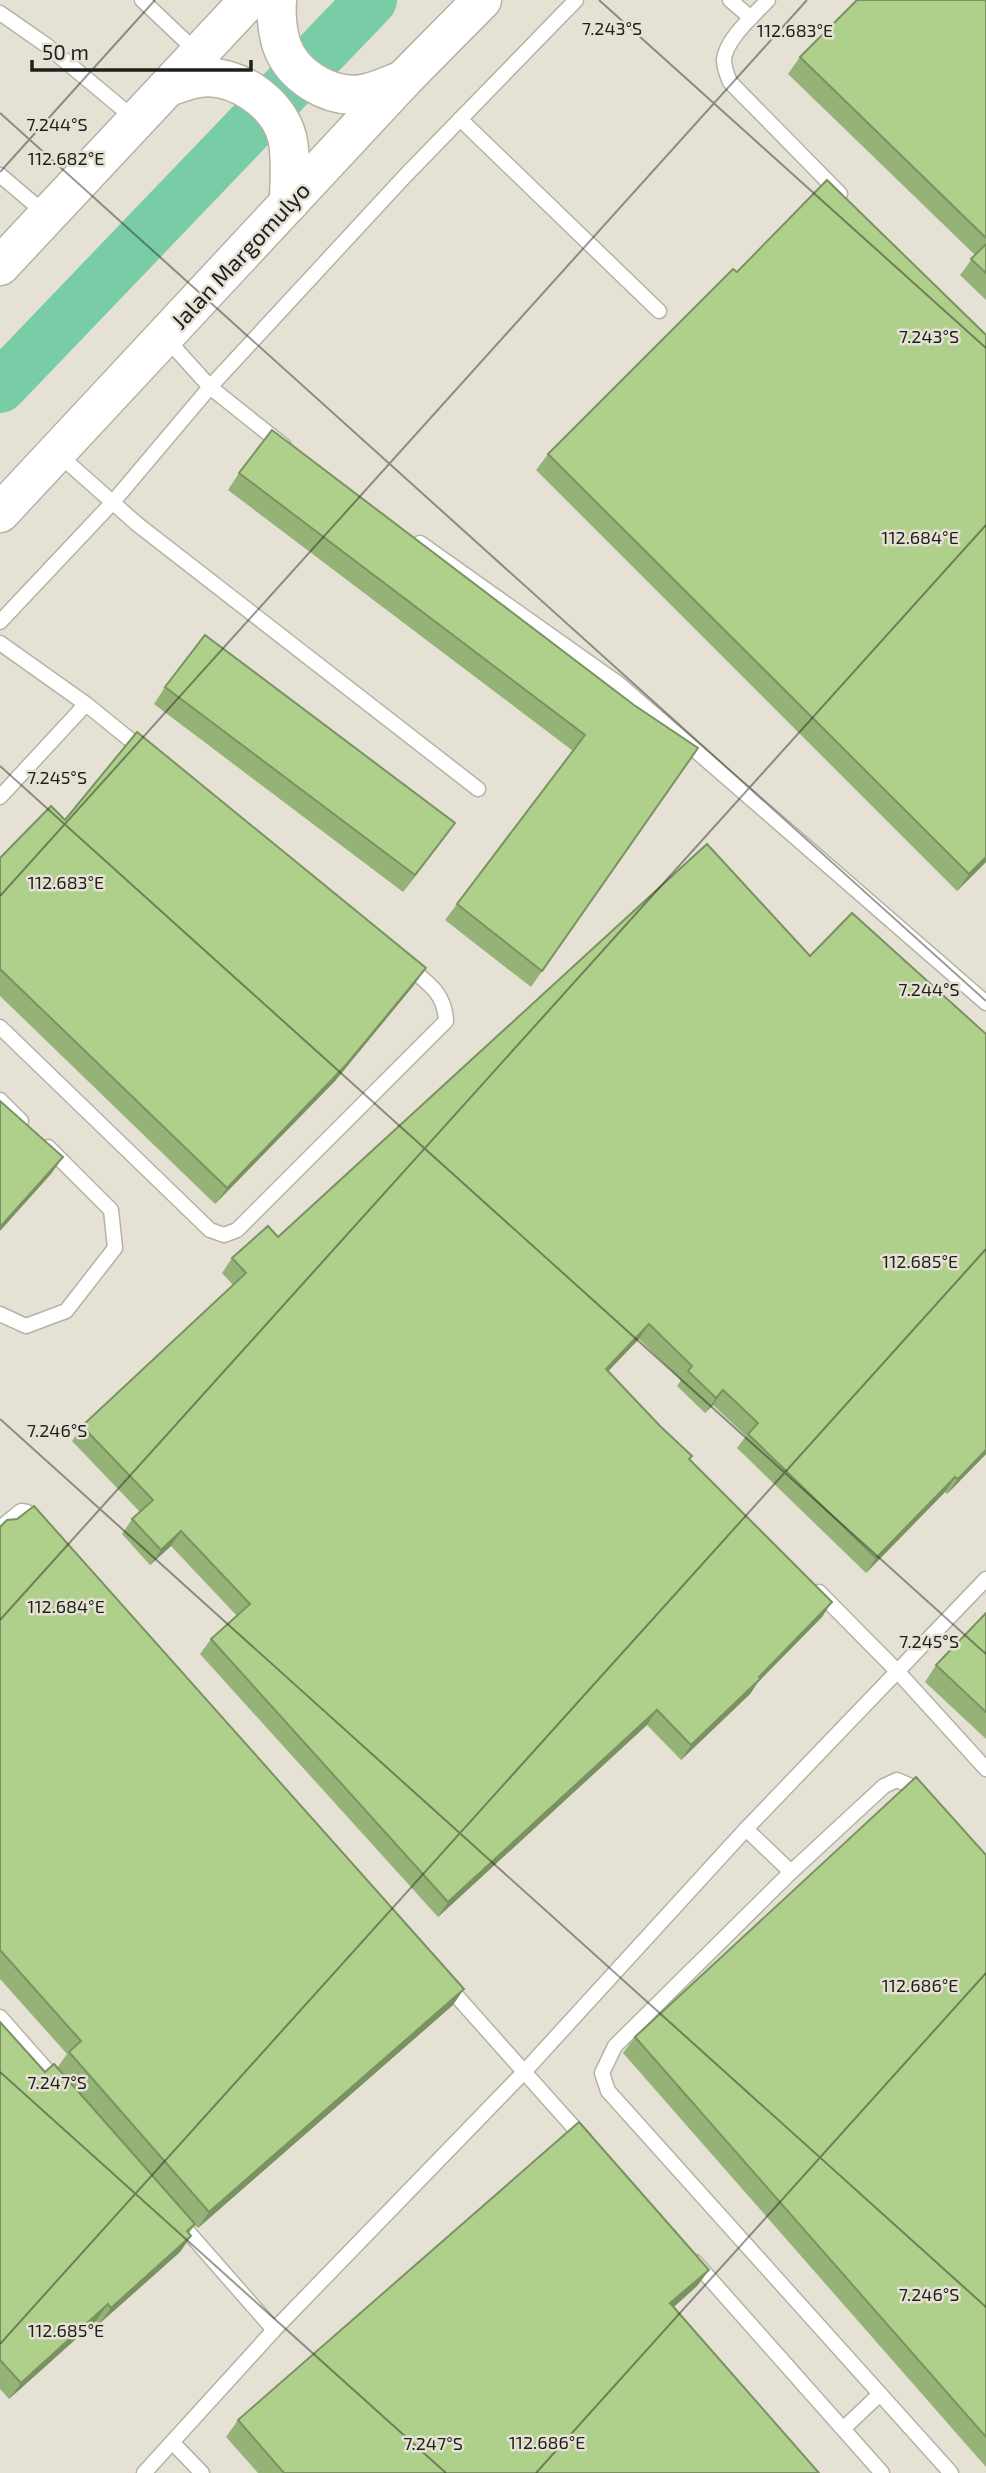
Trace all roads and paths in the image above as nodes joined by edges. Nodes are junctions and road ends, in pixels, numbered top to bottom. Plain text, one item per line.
1 (142, 0) edge
2 (249, 0) edge
3 (277, 0) edge
4 (482, 0) edge
5 (576, 0) edge
6 (730, 0) edge
7 (768, 0) edge
8 (0, 13) edge
9 (751, 18) junction
10 (189, 73) junction
11 (390, 85) junction
12 (460, 119) junction
13 (136, 120) junction
14 (0, 175) edge
15 (289, 193) junction
16 (853, 207) edge
17 (48, 216) junction
18 (2, 259) edge
19 (659, 312) dead end
20 (164, 337) junction
21 (210, 387) junction
22 (56, 452) junction
23 (300, 458) edge
24 (113, 502) junction
25 (0, 513) edge
26 (403, 531) edge
27 (0, 622) edge
28 (0, 643) edge
29 (86, 704) junction
30 (150, 756) edge
31 (478, 789) dead end
32 (0, 797) edge
33 (395, 956) edge
34 (986, 1003) edge
35 (0, 1027) edge
36 (0, 1100) edge
37 (0, 1314) edge
38 (0, 1528) edge
39 (45, 1533) edge
40 (986, 1578) edge
41 (810, 1584) edge
42 (898, 1672) junction
43 (986, 1769) edge
44 (930, 1807) edge
45 (746, 1829) junction
46 (791, 1872) junction
47 (432, 1968) edge
48 (0, 2017) edge
49 (524, 2072) junction
50 (64, 2090) edge
51 (597, 2153) edge
52 (165, 2205) edge
53 (688, 2255) edge
54 (274, 2330) junction
55 (880, 2394) junction
56 (844, 2428) junction
57 (173, 2442) junction
58 (144, 2473) edge
59 (202, 2473) edge
60 (882, 2473) edge
61 (951, 2473) edge

1 - 10 lane
2 - 10 main road
3 - 11 main road
4 - 11 main road, Jalan Margomulyo
5 - 12 lane
6 - 9 lane
7 - 9 lane
8 - 13 lane
9 - 16 lane
10 - 13 main road
10 - 15 main road
11 - 15 main road, Jalan Margomulyo
12 - 19 lane
12 - 21 lane
13 - 17 main road
14 - 17 lane
15 - 20 main road, Jalan Margomulyo
17 - 18 main road
20 - 21 lane
20 - 22 main road, Jalan Margomulyo
21 - 23 lane
21 - 24 lane
22 - 24 lane
22 - 25 main road, Jalan Margomulyo
24 - 27 lane
24 - 31 lane
26 - 34 lane
28 - 29 lane
29 - 30 lane
29 - 32 lane
33 - 35 lane
36 - 37 lane
38 - 39 lane
40 - 42 lane
41 - 42 lane
42 - 43 lane
42 - 45 lane
44 - 46 lane
45 - 46 lane
45 - 49 lane
46 - 55 lane
47 - 49 lane
48 - 50 lane
49 - 51 lane
49 - 54 lane
52 - 54 lane
53 - 56 lane
54 - 57 lane
55 - 56 lane
55 - 61 lane
56 - 60 lane
57 - 58 lane
57 - 59 lane

